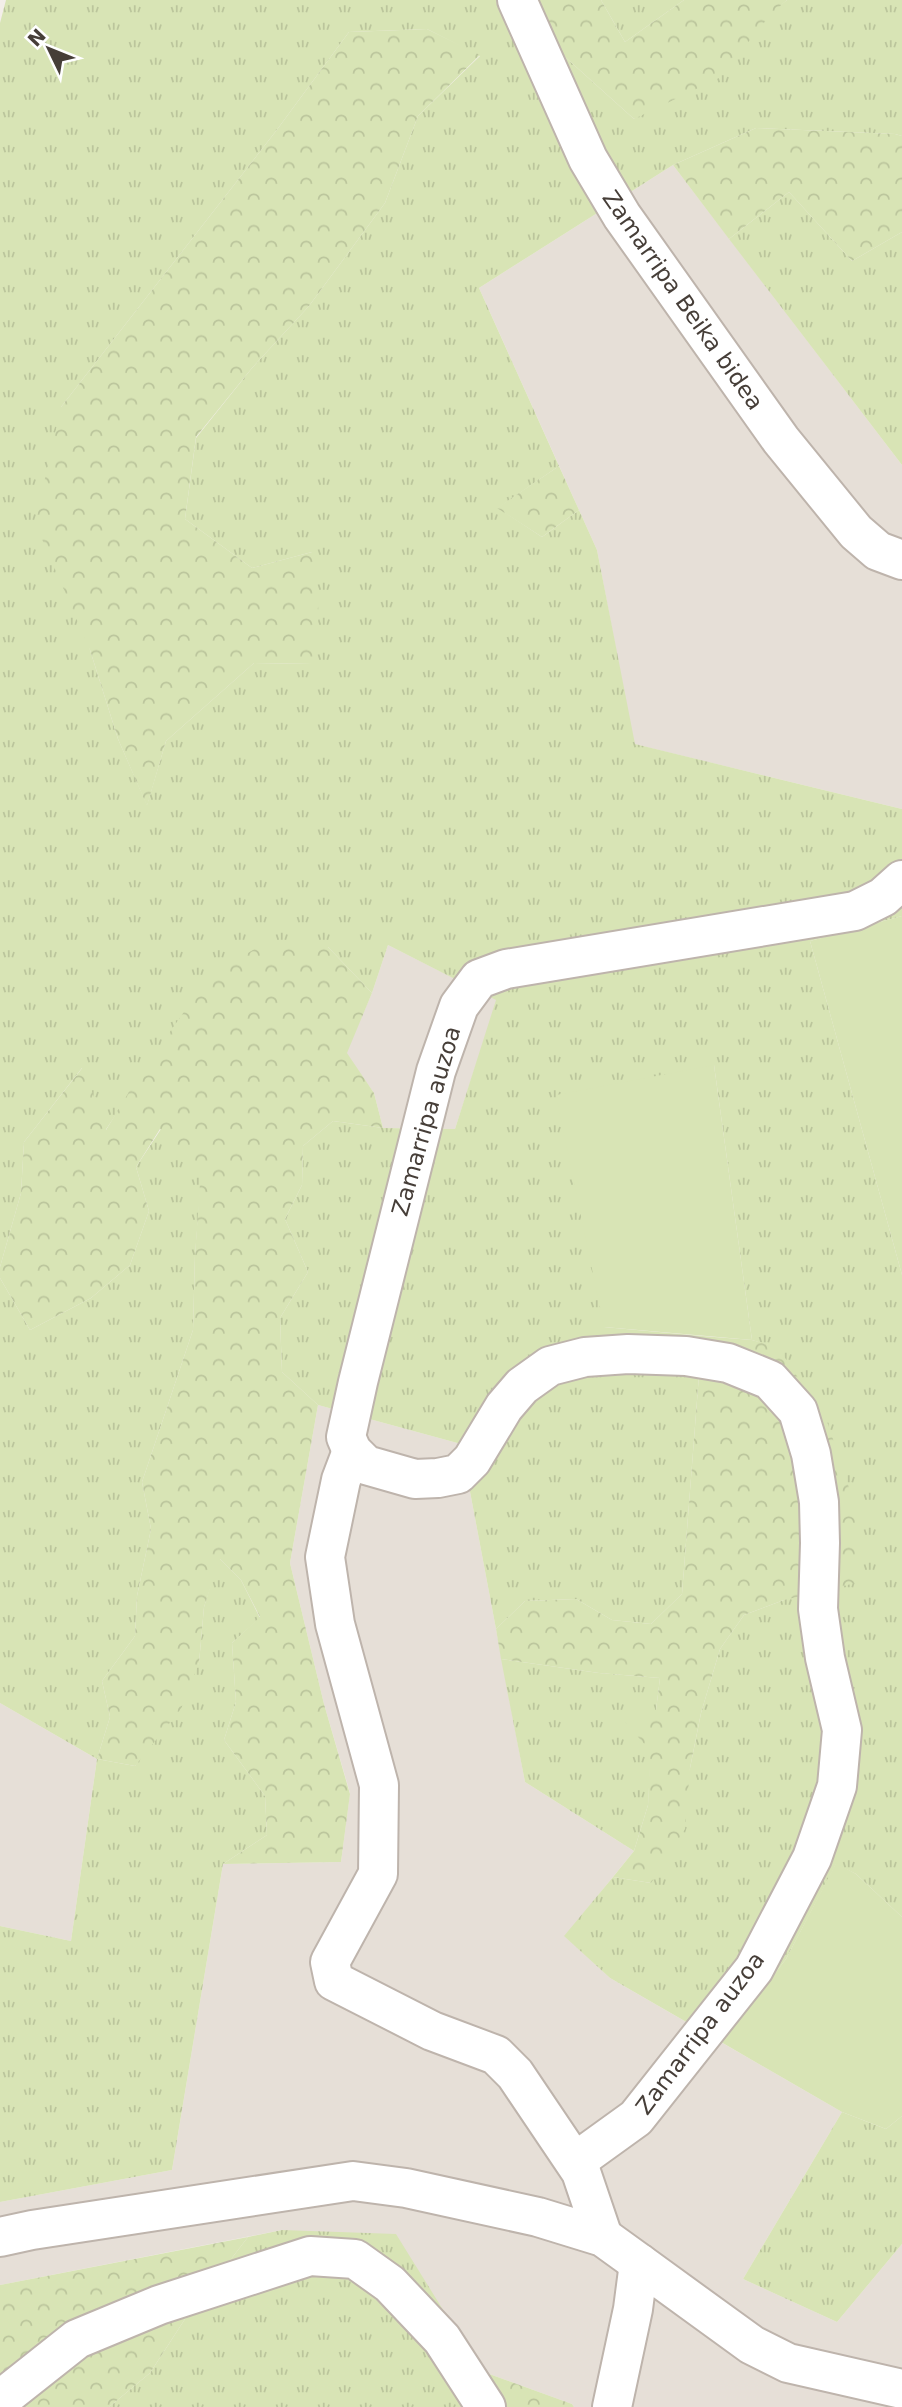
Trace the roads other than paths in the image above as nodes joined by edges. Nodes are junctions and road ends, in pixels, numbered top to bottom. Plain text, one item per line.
1 (517, 0) edge
2 (902, 559) edge
3 (902, 880) edge
4 (352, 1451) junction
5 (575, 2162) junction
6 (603, 2236) junction
7 (0, 2237) edge
8 (639, 2263) junction
9 (902, 2389) edge
10 (0, 2400) edge
11 (486, 2407) edge
12 (612, 2407) edge

1 - 2 street, Zamarripa Beika bidea
3 - 4 street, Zamarripa auzoa
4 - 5 street, Zamarripa auzoa
4 - 5 street, Zamarripa auzoa
5 - 6 street, Zamarripa auzoa
6 - 7 street
6 - 8 street
8 - 9 street
8 - 12 street
10 - 11 street

